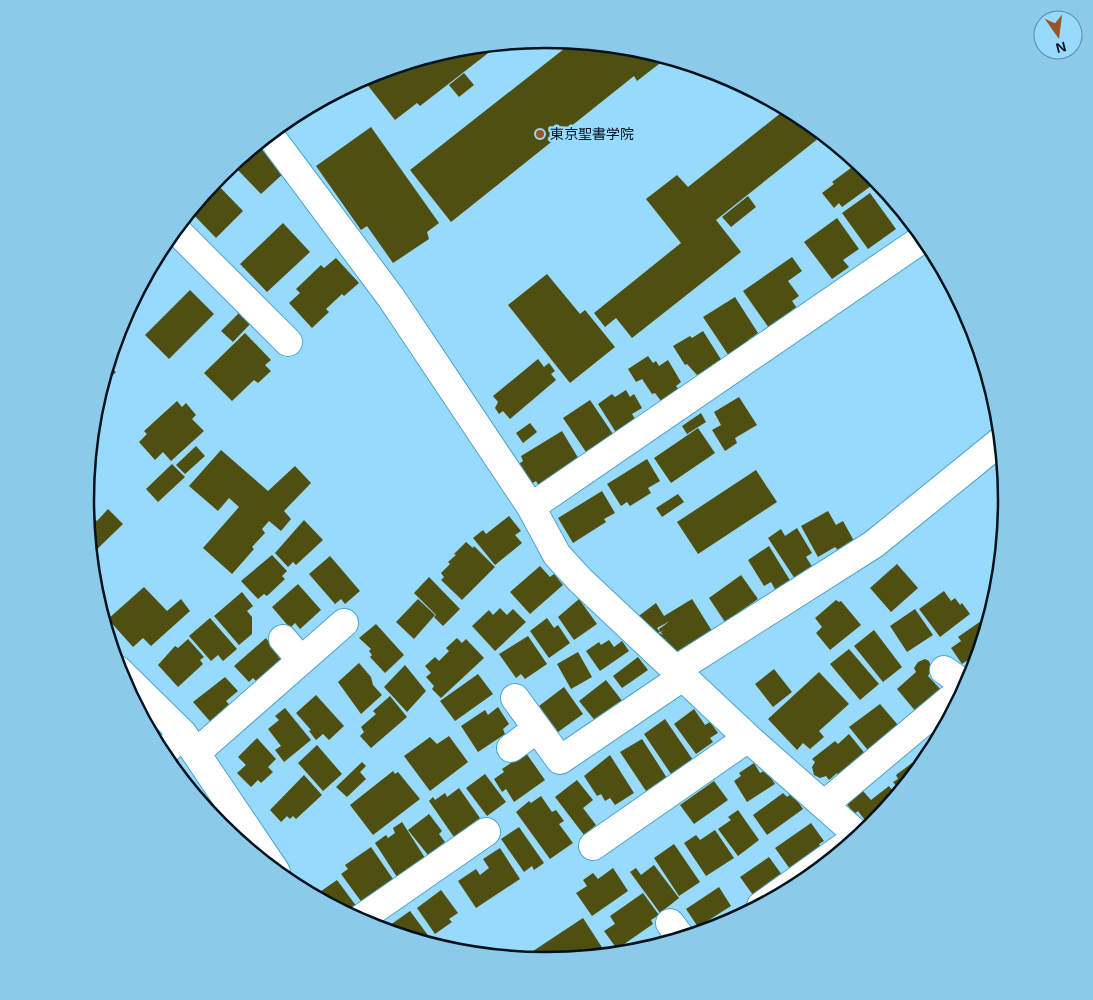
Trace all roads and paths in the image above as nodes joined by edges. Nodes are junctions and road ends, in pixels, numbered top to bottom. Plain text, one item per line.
1 (273, 140) edge
2 (181, 235) edge
3 (918, 242) edge
4 (288, 342) dead end
5 (995, 445) edge
6 (531, 507) junction
7 (344, 623) dead end
8 (283, 639) dead end
9 (301, 660) junction
10 (944, 670) dead end
11 (680, 672) junction
12 (961, 682) edge
13 (135, 687) edge
14 (953, 697) edge
15 (515, 698) dead end
16 (537, 729) junction
17 (748, 738) junction
18 (190, 743) junction
19 (511, 748) dead end
20 (170, 751) edge
21 (824, 804) junction
22 (854, 831) edge
23 (486, 832) dead end
24 (593, 846) dead end
25 (263, 852) edge
26 (366, 915) edge

1 - 6 street
2 - 4 street
3 - 6 street
5 - 11 street
6 - 11 street
7 - 9 street
8 - 9 street
9 - 18 street
10 - 12 street
11 - 16 street
11 - 17 street
13 - 18 street
14 - 21 street
15 - 16 street
16 - 19 street
17 - 21 street
17 - 24 street
18 - 20 street
18 - 25 street
21 - 22 street
23 - 26 street

